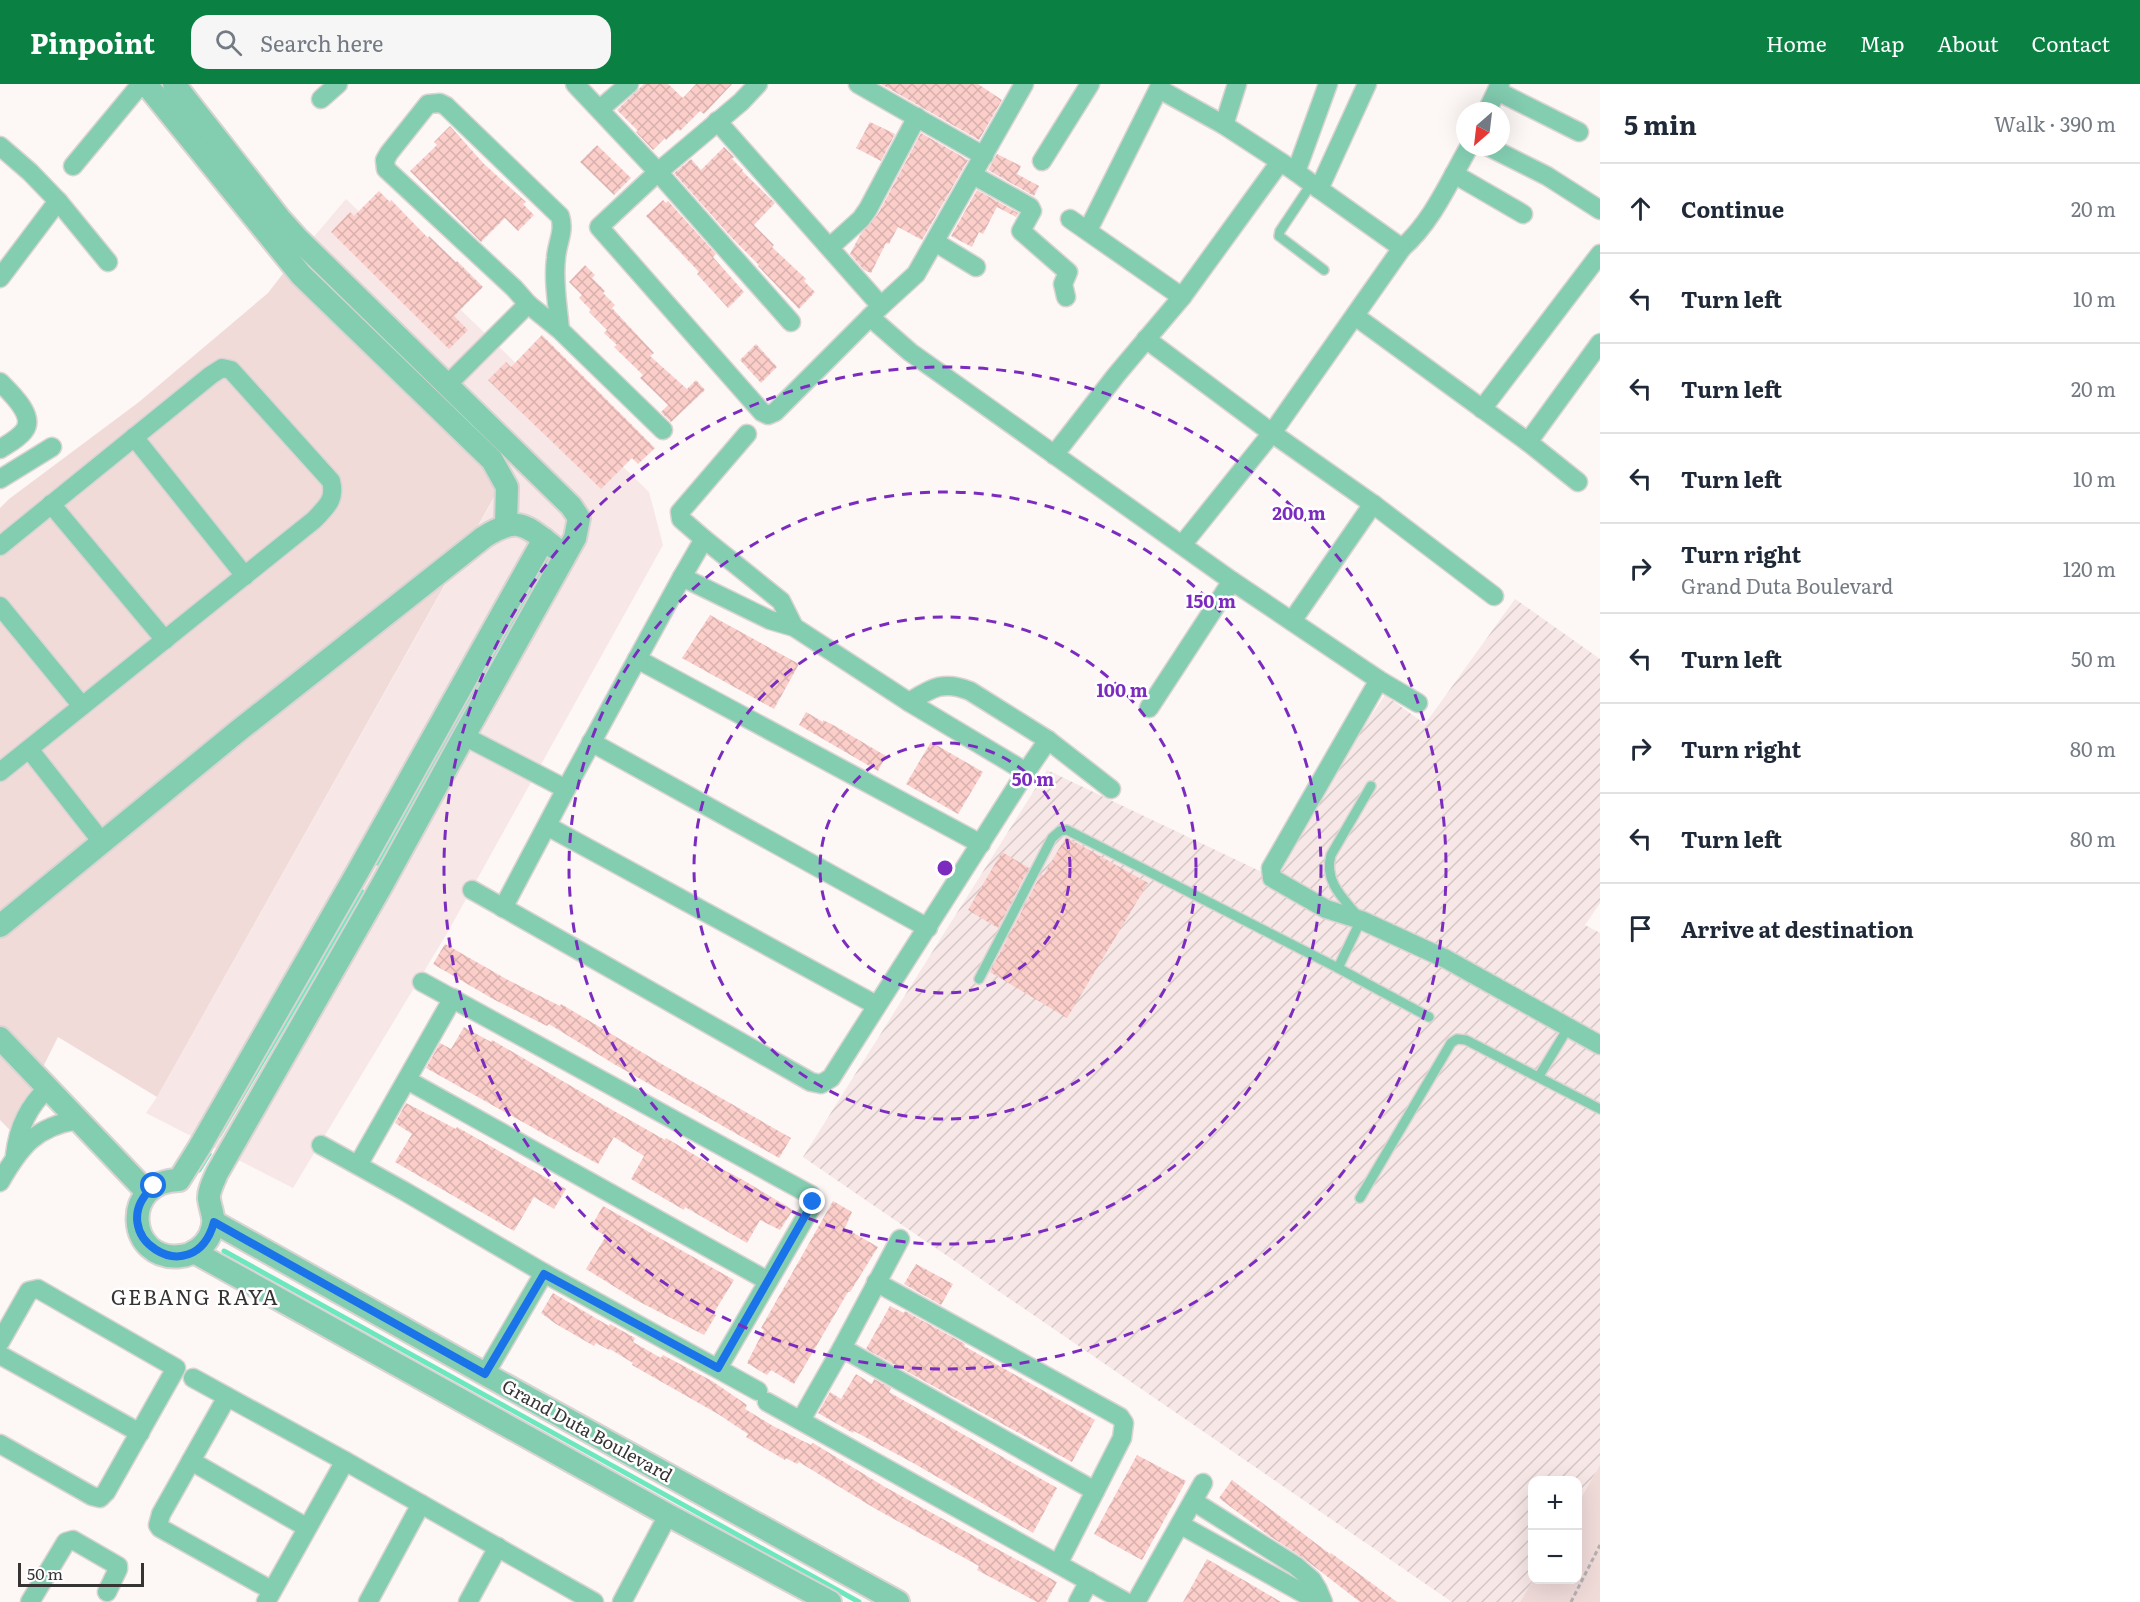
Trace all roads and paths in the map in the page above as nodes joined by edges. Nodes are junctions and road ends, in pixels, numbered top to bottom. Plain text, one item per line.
1 (141, 84) edge
2 (146, 84) edge
3 (174, 84) edge
4 (338, 84) edge
5 (574, 84) edge
6 (629, 84) edge
7 (758, 84) edge
8 (858, 84) edge
9 (1090, 84) edge
10 (1237, 84) edge
11 (1328, 84) edge
12 (1367, 84) edge
13 (1018, 86) edge
14 (1160, 87) edge
15 (1499, 87) edge
16 (321, 99) dead end
17 (1492, 102) edge
18 (600, 110) junction
19 (917, 117) junction
20 (717, 122) junction
21 (1224, 124) junction
22 (1579, 132) dead end
23 (0, 146) edge
24 (984, 156) junction
25 (1463, 156) edge
26 (1506, 156) edge
27 (1042, 161) dead end
28 (1280, 162) junction
29 (72, 165) dead end
30 (658, 172) junction
31 (1296, 172) junction
32 (1454, 174) junction
33 (973, 175) junction
34 (1316, 186) junction
35 (58, 201) junction
36 (1600, 210) edge
37 (1523, 214) dead end
38 (1070, 219) dead end
39 (1088, 230) junction
40 (935, 242) junction
41 (289, 245) junction
42 (830, 248) junction
43 (1402, 248) junction
44 (1600, 254) edge
45 (108, 262) dead end
46 (976, 267) dead end
47 (1324, 270) dead end
48 (0, 278) edge
49 (1065, 297) dead end
50 (1182, 297) junction
51 (528, 304) junction
52 (876, 311) junction
53 (1354, 316) junction
54 (791, 322) dead end
55 (560, 330) junction
56 (1146, 339) junction
57 (1600, 343) edge
58 (0, 382) edge
59 (447, 385) junction
60 (1482, 409) junction
61 (663, 430) dead end
62 (747, 434) dead end
63 (1272, 434) junction
64 (134, 437) junction
65 (1528, 442) junction
66 (52, 447) dead end
67 (0, 449) edge
68 (1054, 455) junction
69 (0, 479) edge
70 (1578, 482) dead end
71 (51, 504) junction
72 (1373, 504) junction
73 (506, 524) junction
74 (544, 539) junction
75 (704, 539) junction
76 (1182, 545) junction
77 (0, 546) edge
78 (565, 556) junction
79 (245, 576) junction
80 (682, 577) junction
81 (1232, 581) junction
82 (1494, 596) dead end
83 (0, 606) edge
84 (1292, 621) junction
85 (794, 627) junction
86 (165, 640) junction
87 (637, 659) junction
88 (1379, 680) junction
89 (909, 702) junction
90 (1418, 703) dead end
91 (82, 706) junction
92 (1149, 708) dead end
93 (464, 736) junction
94 (1048, 740) junction
95 (591, 742) junction
96 (29, 749) junction
97 (0, 770) edge
98 (1026, 771) junction
99 (1371, 786) dead end
100 (566, 789) junction
101 (1111, 789) dead end
102 (548, 826) junction
103 (102, 842) junction
104 (981, 844) junction
105 (370, 879) junction
106 (472, 890) dead end
107 (503, 908) junction
108 (1361, 920) junction
109 (0, 926) edge
110 (928, 928) junction
111 (1338, 968) junction
112 (979, 979) dead end
113 (422, 982) dead end
114 (453, 998) junction
115 (876, 1005) junction
116 (1429, 1017) dead end
117 (1568, 1028) junction
118 (0, 1038) edge
119 (1600, 1045) edge
120 (1539, 1076) junction
121 (406, 1080) junction
122 (48, 1088) junction
123 (1600, 1108) edge
124 (78, 1120) junction
125 (321, 1145) dead end
126 (15, 1155) junction
127 (358, 1165) junction
128 (0, 1182) edge
129 (147, 1192) junction
130 (1360, 1198) dead end
131 (214, 1222) junction
132 (900, 1239) dead end
133 (195, 1252) junction
134 (544, 1274) junction
135 (768, 1281) junction
136 (876, 1282) junction
137 (0, 1342) edge
138 (842, 1348) junction
139 (0, 1355) edge
140 (718, 1368) junction
141 (485, 1374) junction
142 (193, 1378) dead end
143 (227, 1397) junction
144 (801, 1420) junction
145 (140, 1433) junction
146 (0, 1444) edge
147 (191, 1461) junction
148 (345, 1461) junction
149 (1203, 1483) dead end
150 (1095, 1491) junction
151 (1193, 1501) junction
152 (422, 1504) junction
153 (668, 1515) junction
154 (1180, 1525) junction
155 (306, 1527) junction
156 (1600, 1545) edge
157 (498, 1547) junction
158 (1058, 1564) junction
159 (1096, 1590) edge
160 (107, 1592) dead end
161 (842, 1593) edge
162 (269, 1596) edge
163 (582, 1599) edge
164 (30, 1602) edge
165 (368, 1602) edge
166 (468, 1602) edge
167 (622, 1602) edge
168 (898, 1602) edge
169 (1078, 1602) edge
170 (1126, 1602) edge
171 (1136, 1602) edge
172 (1321, 1602) edge
173 (1570, 1602) edge

1 - 29 street
2 - 41 street
3 - 41 street
4 - 16 street
5 - 18 street
6 - 18 street
7 - 20 street
8 - 19 street
9 - 27 street
10 - 21 street
11 - 31 street
12 - 34 street
13 - 24 street
14 - 21 street
14 - 39 street
15 - 17 street
15 - 22 street
18 - 30 street
19 - 24 street
19 - 42 street
20 - 30 street
20 - 42 street
21 - 28 street
23 - 35 street
24 - 33 street
25 - 32 street
26 - 36 street
28 - 31 street
28 - 50 street
30 - 52 street
30 - 54 street
31 - 34 street
32 - 37 street
32 - 43 street
33 - 40 street
33 - 49 street
34 - 43 street
34 - 47 lane
35 - 45 street
35 - 48 street
38 - 39 street
39 - 50 street
40 - 46 street
40 - 52 street
41 - 59 street
41 - 73 street
42 - 52 street
43 - 53 street
44 - 60 street
50 - 56 street
51 - 55 street
51 - 55 street
51 - 59 street
52 - 68 street
53 - 60 street
53 - 63 street
55 - 61 street
56 - 63 street
56 - 68 street
57 - 65 street
58 - 67 street
59 - 78 street
60 - 65 street
62 - 75 street
63 - 72 street
63 - 76 street
64 - 71 street
64 - 79 street
64 - 79 street
65 - 70 street
66 - 69 street
68 - 76 street
71 - 77 street
71 - 86 street
72 - 82 street
72 - 84 street
73 - 74 street
73 - 103 street
74 - 78 street
74 - 105 street
75 - 80 street
75 - 85 street
76 - 81 street
78 - 93 street
79 - 86 street
80 - 85 street
80 - 87 street
81 - 84 street
81 - 92 street
83 - 91 street
84 - 88 street
85 - 89 street
86 - 91 street
87 - 95 street
87 - 104 street
88 - 90 street
88 - 108 street
89 - 94 street
89 - 98 street
91 - 96 street
93 - 100 street
93 - 105 street
94 - 98 street
94 - 101 street
95 - 100 street
95 - 110 street
96 - 97 street
96 - 103 street
98 - 104 street
99 - 108 lane
100 - 102 street
102 - 107 street
102 - 115 street
103 - 109 street
104 - 110 street
105 - 129 street
105 - 131 street
106 - 107 street
107 - 115 street
108 - 111 lane
108 - 117 street
110 - 115 street
111 - 112 lane
111 - 116 lane
113 - 114 street
114 - 121 street
114 - 135 street
117 - 119 street
117 - 120 lane
118 - 122 street
120 - 123 lane
120 - 130 lane
121 - 127 street
121 - 135 street
122 - 124 street
122 - 126 street
124 - 126 street
124 - 129 street
125 - 127 street
126 - 128 street
127 - 134 street
129 - 133 street
131 - 133 street
131 - 141 street, Grand Duta Boulevard
132 - 136 street
133 - 153 street, Grand Duta Boulevard
134 - 140 street
134 - 141 street
135 - 140 street
136 - 138 street
136 - 150 street
137 - 145 street
138 - 144 street
138 - 150 street
139 - 145 street
140 - 144 street
141 - 161 street, Grand Duta Boulevard
142 - 143 street
143 - 147 street
143 - 148 street
144 - 158 street
145 - 146 street
147 - 155 street
147 - 162 street
148 - 152 street
148 - 155 street
149 - 151 street
150 - 158 street
151 - 154 street
151 - 172 street
152 - 157 street
152 - 165 street
153 - 161 street, Grand Duta Boulevard
153 - 167 street
154 - 171 street
154 - 172 street
155 - 162 street
156 - 173 path
157 - 163 street
157 - 166 street
158 - 159 street
159 - 169 street
159 - 170 street
160 - 164 street
161 - 168 street, Grand Duta Boulevard

